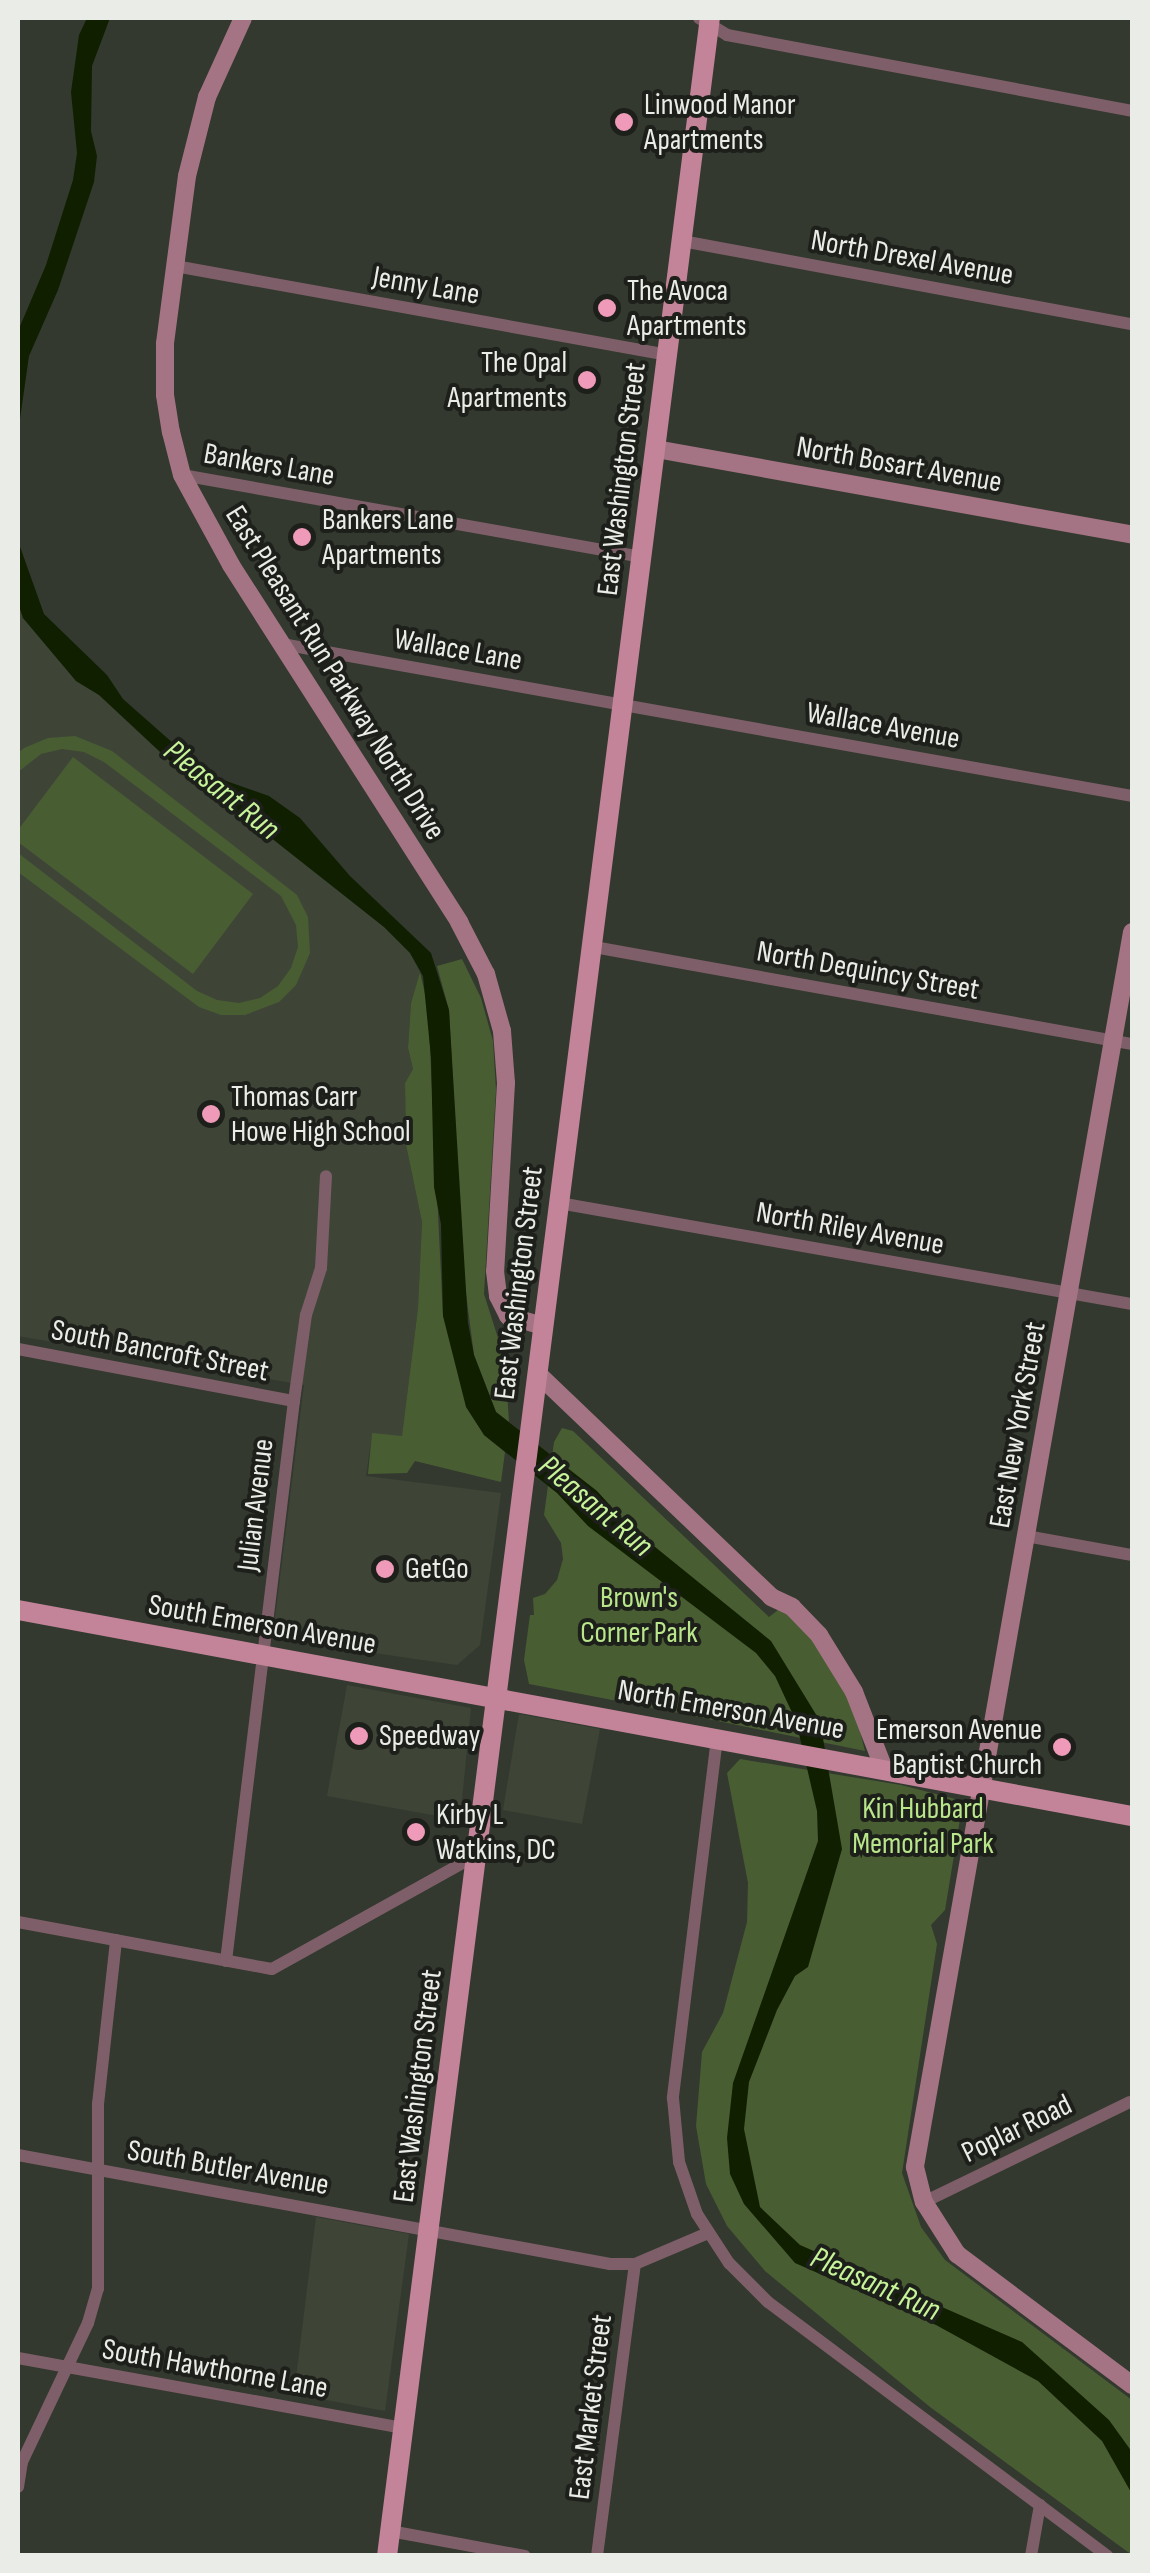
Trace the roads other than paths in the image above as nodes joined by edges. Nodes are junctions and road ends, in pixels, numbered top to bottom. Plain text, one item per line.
1 (243, 18) edge
2 (706, 20) edge
3 (1132, 111) edge
4 (682, 241) junction
5 (175, 266) junction
6 (1132, 324) edge
7 (668, 355) junction
8 (656, 448) junction
9 (182, 475) junction
10 (1132, 535) edge
11 (643, 557) junction
12 (282, 644) junction
13 (625, 706) junction
14 (1132, 796) edge
15 (1132, 932) edge
16 (594, 947) junction
17 (1113, 1040) junction
18 (1132, 1044) edge
19 (326, 1176) dead end
20 (560, 1202) junction
21 (1069, 1293) junction
22 (1132, 1304) edge
23 (544, 1326) junction
24 (18, 1349) edge
25 (537, 1373) junction
26 (294, 1401) junction
27 (1026, 1536) junction
28 (1132, 1555) edge
29 (18, 1610) edge
30 (262, 1656) junction
31 (496, 1698) junction
32 (717, 1738) junction
33 (884, 1770) junction
34 (979, 1787) junction
35 (1132, 1816) edge
36 (478, 1855) junction
37 (18, 1922) edge
38 (116, 1940) junction
39 (226, 1961) junction
40 (1132, 2086) edge
41 (1131, 2103) edge
42 (18, 2155) edge
43 (98, 2169) junction
44 (924, 2202) junction
45 (430, 2230) junction
46 (708, 2233) junction
47 (635, 2264) junction
48 (18, 2358) edge
49 (66, 2366) junction
50 (1132, 2385) edge
51 (404, 2428) junction
52 (18, 2486) edge
53 (1040, 2505) junction
54 (390, 2530) junction
55 (387, 2556) edge
56 (525, 2556) edge
57 (597, 2556) edge
58 (1031, 2556) edge
59 (1108, 2556) edge

1 - 5 street, East Pleasant Run Parkway North Drive
2 - 3 street
2 - 4 main road, East Washington Street
4 - 6 street, North Drexel Avenue
4 - 7 main road, East Washington Street
5 - 7 street, Jenny Lane
5 - 9 street, East Pleasant Run Parkway North Drive
7 - 8 main road, East Washington Street
8 - 10 street, North Bosart Avenue
8 - 11 main road, East Washington Street
9 - 11 street, Bankers Lane
9 - 12 street, East Pleasant Run Parkway North Drive
11 - 13 main road, East Washington Street
12 - 13 street, Wallace Lane
12 - 23 street, East Pleasant Run Parkway North Drive
13 - 14 street, Wallace Avenue
13 - 16 main road, East Washington Street
15 - 17 street, East New York Street
16 - 17 street, North Dequincy Street
16 - 20 main road, East Washington Street
17 - 18 street, North Dequincy Street
17 - 21 street, East New York Street
19 - 26 street, Julian Avenue
20 - 21 street, North Riley Avenue
20 - 23 main road, East Washington Street
21 - 22 street, North Riley Avenue
21 - 27 street, East New York Street
23 - 25 main road, East Washington Street
24 - 26 street, South Bancroft Street
25 - 31 main road, East Washington Street
25 - 33 street
26 - 30 street, Julian Avenue
27 - 28 street
27 - 34 street, East New York Street
29 - 30 main road, South Emerson Avenue
30 - 31 main road, South Emerson Avenue
30 - 39 street, Julian Avenue
31 - 32 main road, North Emerson Avenue
31 - 36 main road, East Washington Street
32 - 33 main road, North Emerson Avenue
32 - 46 street
33 - 34 main road, North Emerson Avenue
34 - 35 main road, North Emerson Avenue
34 - 44 street, East New York Street
36 - 39 street
36 - 45 main road, East Washington Street
37 - 38 street
38 - 39 street
38 - 43 street
40 - 41 street
41 - 44 street, Poplar Road
42 - 43 street, South Butler Avenue
43 - 45 street, South Butler Avenue
43 - 49 street
44 - 50 street
45 - 47 street, South Butler Avenue
45 - 51 main road, East Washington Street
46 - 47 street
46 - 53 street
47 - 57 street, East Market Street
48 - 49 street, South Hawthorne Lane
49 - 51 street, South Hawthorne Lane
49 - 52 street
51 - 54 main road, East Washington Street
53 - 58 street
53 - 59 street
54 - 55 main road, East Washington Street
54 - 56 street

